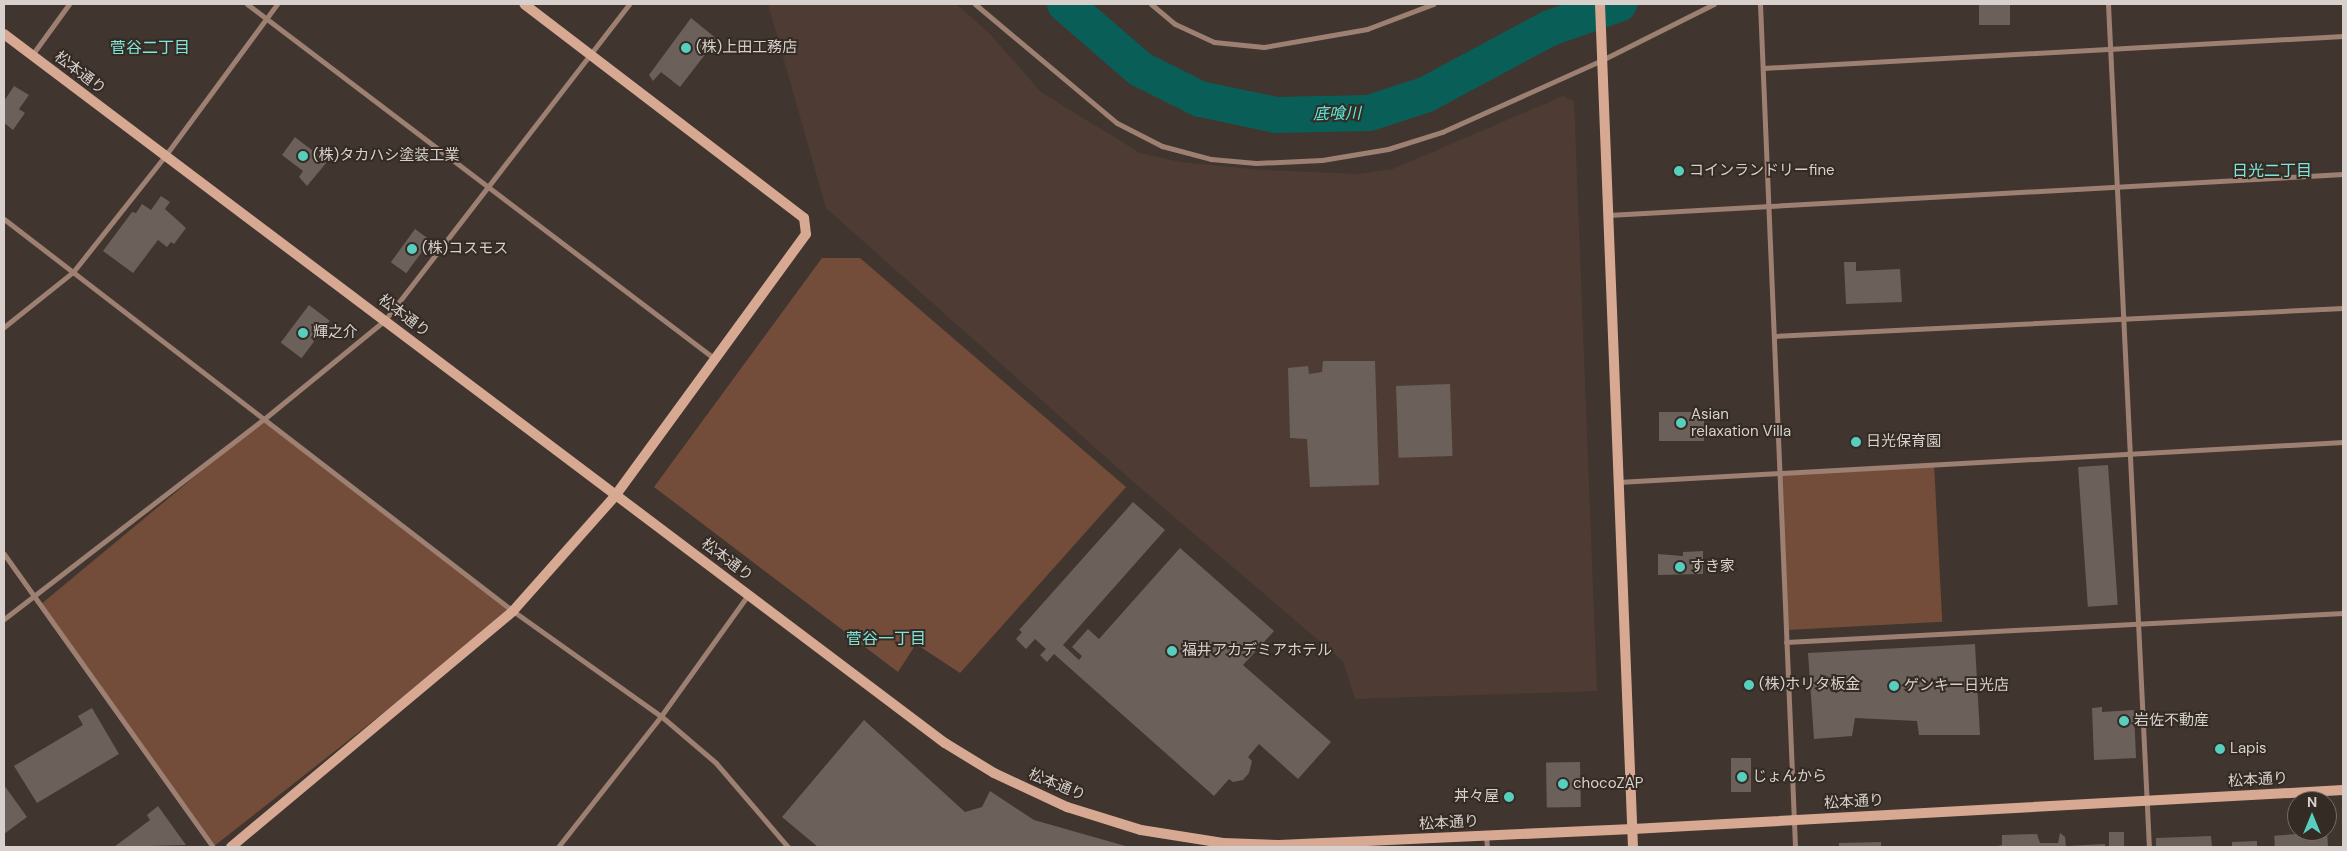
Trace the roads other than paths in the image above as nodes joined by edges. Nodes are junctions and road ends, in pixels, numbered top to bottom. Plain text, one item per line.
1 (69, 4) edge
2 (247, 4) edge
3 (277, 4) edge
4 (524, 4) edge
5 (629, 4) edge
6 (975, 4) edge
7 (1151, 4) edge
8 (1433, 4) edge
9 (1600, 4) edge
10 (1714, 4) edge
11 (1760, 4) edge
12 (2108, 4) edge
13 (266, 18) junction
14 (4, 34) edge
15 (2343, 36) edge
16 (2110, 49) junction
17 (590, 54) junction
18 (32, 55) junction
19 (1602, 60) junction
20 (1763, 68) junction
21 (165, 156) junction
22 (2343, 174) edge
23 (2117, 186) junction
24 (489, 188) junction
25 (1768, 206) junction
26 (1608, 215) junction
27 (4, 219) edge
28 (73, 272) junction
29 (2343, 308) edge
30 (2123, 319) junction
31 (385, 320) junction
32 (4, 327) edge
33 (1774, 336) junction
34 (715, 359) junction
35 (264, 419) junction
36 (2343, 442) edge
37 (2130, 453) junction
38 (1779, 473) junction
39 (1618, 482) junction
40 (615, 496) junction
41 (4, 554) edge
42 (748, 595) junction
43 (34, 596) junction
44 (513, 611) junction
45 (2343, 613) edge
46 (4, 618) edge
47 (2138, 624) junction
48 (1786, 642) junction
49 (661, 716) junction
50 (2343, 790) edge
51 (2147, 801) junction
52 (1794, 820) junction
53 (1632, 829) junction
54 (1486, 836) junction
55 (1222, 845) edge
56 (1349, 845) edge
57 (213, 847) edge
58 (231, 847) edge
59 (558, 847) edge
60 (788, 847) edge
61 (1487, 847) edge
62 (1633, 847) edge
63 (1795, 847) edge
64 (2149, 847) edge

1 - 18 street
2 - 13 street
3 - 13 street
4 - 17 street
5 - 17 street
6 - 19 street
7 - 8 street
9 - 19 street
10 - 19 street
11 - 20 street
12 - 16 street
13 - 21 street
13 - 24 street
14 - 18 street, 松本通り
15 - 16 street
16 - 20 street
16 - 23 street
17 - 24 street
17 - 34 street
18 - 21 street, 松本通り
19 - 26 street
20 - 25 street
21 - 28 street
21 - 31 street, 松本通り
22 - 23 street
23 - 25 street
23 - 30 street
24 - 31 street
24 - 34 street
25 - 26 street
25 - 33 street
26 - 39 street
27 - 28 street
28 - 32 street
28 - 35 street
29 - 30 street
30 - 33 street
30 - 37 street
31 - 35 street
31 - 40 street, 松本通り
33 - 38 street
34 - 40 street
35 - 43 street
35 - 44 street
36 - 37 street
37 - 38 street
37 - 47 street
38 - 39 street
38 - 48 street
39 - 53 street
40 - 42 street, 松本通り
40 - 44 street
41 - 43 street
42 - 49 street
42 - 55 street, 松本通り
43 - 46 street
43 - 57 street
44 - 49 street
44 - 58 street
45 - 47 street
47 - 48 street
47 - 51 street
48 - 52 street
49 - 59 street
49 - 60 street
50 - 51 street, 松本通り
51 - 52 street, 松本通り
51 - 64 street
52 - 53 street, 松本通り
52 - 63 street
53 - 54 street, 松本通り
53 - 62 street
54 - 56 street, 松本通り
54 - 61 street
55 - 56 street, 松本通り

